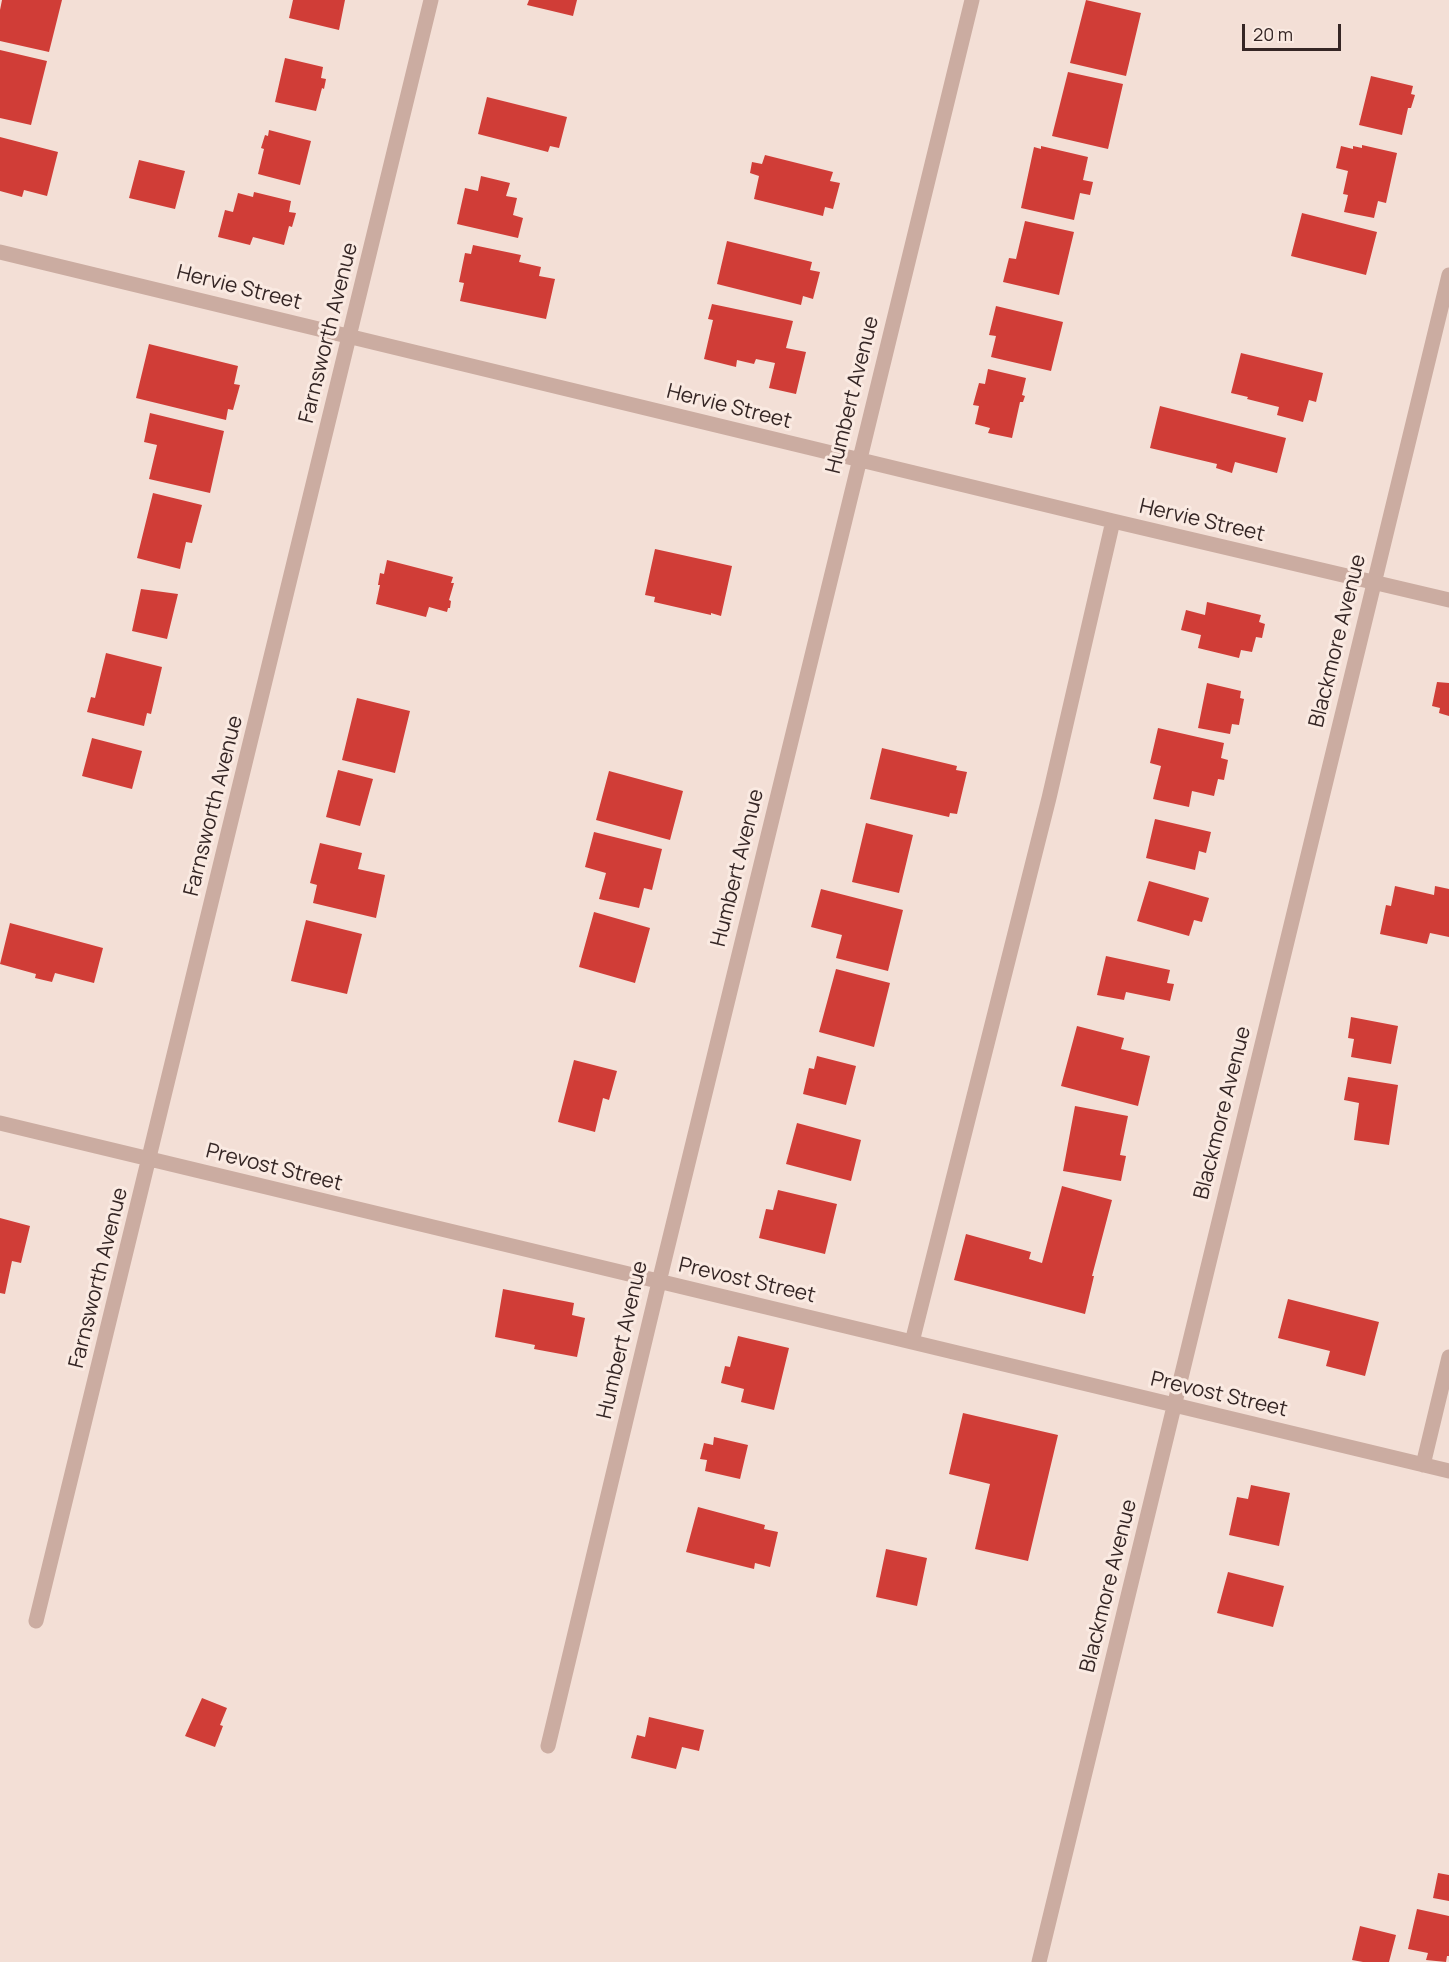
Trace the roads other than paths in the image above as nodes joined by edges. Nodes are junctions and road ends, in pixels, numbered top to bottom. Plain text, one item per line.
1 (431, 0) edge
2 (972, 0) edge
3 (0, 252) edge
4 (1449, 275) edge
5 (349, 336) junction
6 (859, 460) junction
7 (1113, 521) junction
8 (1374, 584) junction
9 (1449, 600) edge
10 (0, 1124) edge
11 (150, 1160) junction
12 (659, 1282) junction
13 (912, 1342) junction
14 (1449, 1357) edge
15 (1174, 1406) junction
16 (1423, 1465) junction
17 (1449, 1471) edge
18 (36, 1621) dead end
19 (548, 1746) dead end
20 (1039, 1962) edge

1 - 5 street, Farnsworth Avenue
2 - 6 street, Humbert Avenue
3 - 5 street, Hervie Street
4 - 8 street, Blackmore Avenue
5 - 6 street, Hervie Street
5 - 11 street, Farnsworth Avenue
6 - 7 street, Hervie Street
6 - 12 street, Humbert Avenue
7 - 8 street, Hervie Street
7 - 13 street
8 - 9 street, Hervie Street
8 - 15 street, Blackmore Avenue
10 - 11 street, Prevost Street
11 - 12 street, Prevost Street
11 - 18 street, Farnsworth Avenue
12 - 13 street, Prevost Street
12 - 19 street, Humbert Avenue
13 - 15 street, Prevost Street
14 - 16 street
15 - 16 street, Prevost Street
15 - 20 street, Blackmore Avenue
16 - 17 street, Prevost Street

